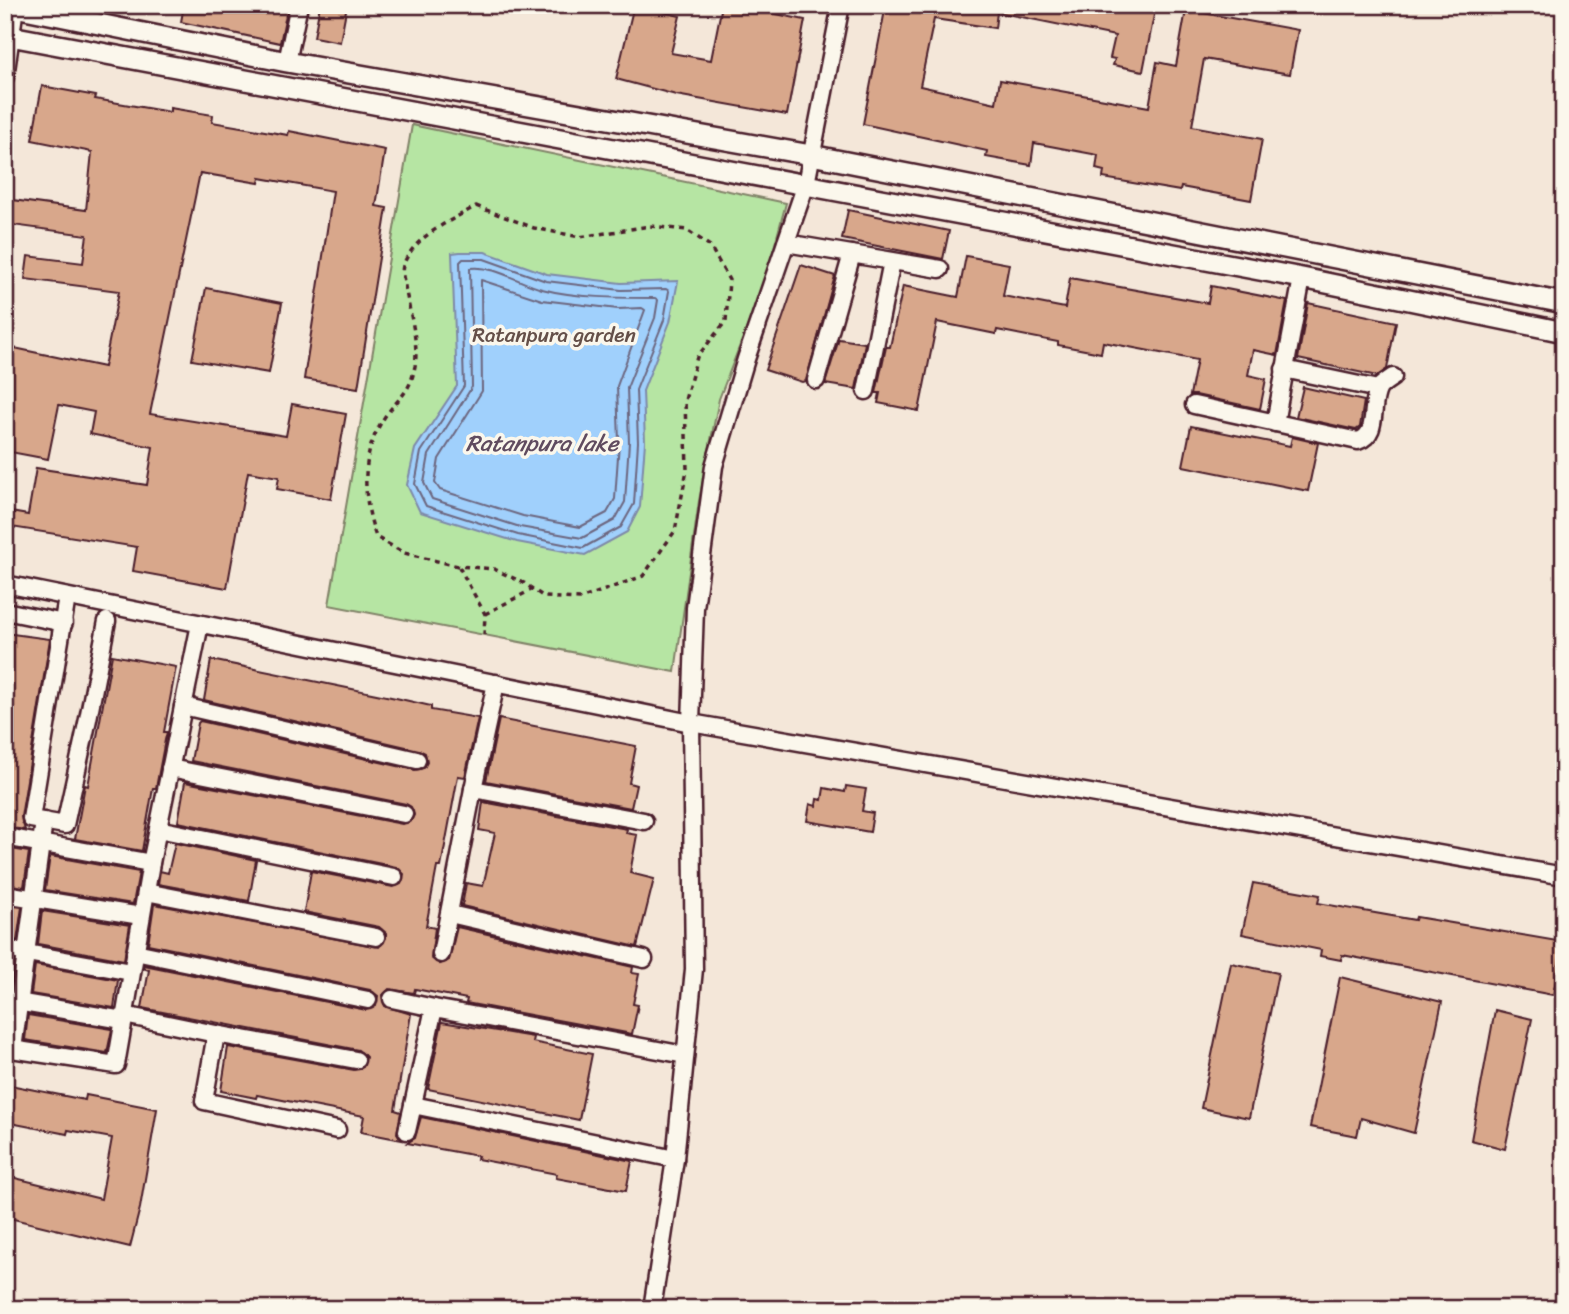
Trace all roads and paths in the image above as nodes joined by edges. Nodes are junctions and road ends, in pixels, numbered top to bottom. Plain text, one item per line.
1 (299, 5) edge
2 (841, 5) edge
3 (10, 6) edge
4 (8, 35) edge
5 (287, 62) junction
6 (5, 77) edge
7 (811, 155) junction
8 (806, 184) junction
9 (786, 243) junction
10 (852, 254) junction
11 (892, 261) junction
12 (940, 269) dead end
13 (1302, 278) junction
14 (1564, 303) edge
15 (1564, 331) edge
16 (1284, 369) junction
17 (1393, 377) dead end
18 (816, 380) dead end
19 (1378, 389) junction
20 (866, 391) dead end
21 (1194, 405) dead end
22 (1275, 423) junction
23 (458, 566) junction
24 (5, 584) edge
25 (533, 589) junction
26 (67, 597) junction
27 (5, 611) edge
28 (485, 614) junction
29 (107, 621) dead end
30 (64, 623) junction
31 (200, 624) junction
32 (484, 635) dead end
33 (496, 683) junction
34 (183, 706) junction
35 (691, 723) junction
36 (417, 760) dead end
37 (170, 768) junction
38 (473, 789) junction
39 (404, 814) dead end
40 (44, 821) junction
41 (644, 821) dead end
42 (158, 829) junction
43 (5, 838) edge
44 (41, 844) junction
45 (151, 863) junction
46 (1564, 876) edge
47 (394, 877) dead end
48 (146, 892) junction
49 (5, 894) edge
50 (34, 899) junction
51 (450, 914) junction
52 (141, 916) junction
53 (376, 937) dead end
54 (5, 949) edge
55 (135, 952) junction
56 (26, 953) junction
57 (442, 954) dead end
58 (644, 959) dead end
59 (131, 972) junction
60 (392, 999) dead end
61 (368, 1000) dead end
62 (12, 1001) edge
63 (434, 1008) junction
64 (123, 1017) junction
65 (216, 1034) junction
66 (9, 1048) edge
67 (685, 1055) junction
68 (356, 1060) dead end
69 (413, 1105) junction
70 (337, 1130) dead end
71 (407, 1131) dead end
72 (675, 1159) junction
73 (652, 1309) edge

1 - 5 street
2 - 7 street
3 - 4 street
3 - 5 street
4 - 6 street
4 - 8 street
5 - 7 street
7 - 8 street
7 - 14 street
8 - 9 street
8 - 13 street
9 - 10 street
9 - 35 street
10 - 11 street
10 - 18 street
11 - 12 street
11 - 20 street
13 - 15 street
13 - 16 street
16 - 19 street
16 - 22 street
17 - 19 street
19 - 22 street
21 - 22 street
23 - 25 path
23 - 25 path
23 - 28 path
24 - 26 street
25 - 28 path
26 - 30 street
26 - 31 street
27 - 30 street
28 - 32 path
29 - 40 street
30 - 40 street
31 - 33 street
31 - 34 street
33 - 35 street
33 - 38 street
34 - 36 street
34 - 37 street
35 - 46 street
35 - 67 street
37 - 39 street
37 - 42 street
38 - 41 street
38 - 51 street
40 - 44 street
42 - 45 street
42 - 47 street
43 - 44 street
44 - 45 street
44 - 50 street
45 - 48 street
48 - 52 street
48 - 53 street
49 - 50 street
50 - 52 street
50 - 56 street
51 - 57 street
51 - 58 street
52 - 55 street
54 - 56 street
55 - 59 street
55 - 61 street
56 - 59 street
56 - 62 street
59 - 64 street
60 - 63 street
62 - 64 street
62 - 66 street
63 - 67 street
63 - 69 street
64 - 65 street
64 - 66 street
65 - 68 street
65 - 70 street
67 - 72 street
69 - 71 street
69 - 72 street
72 - 73 street

